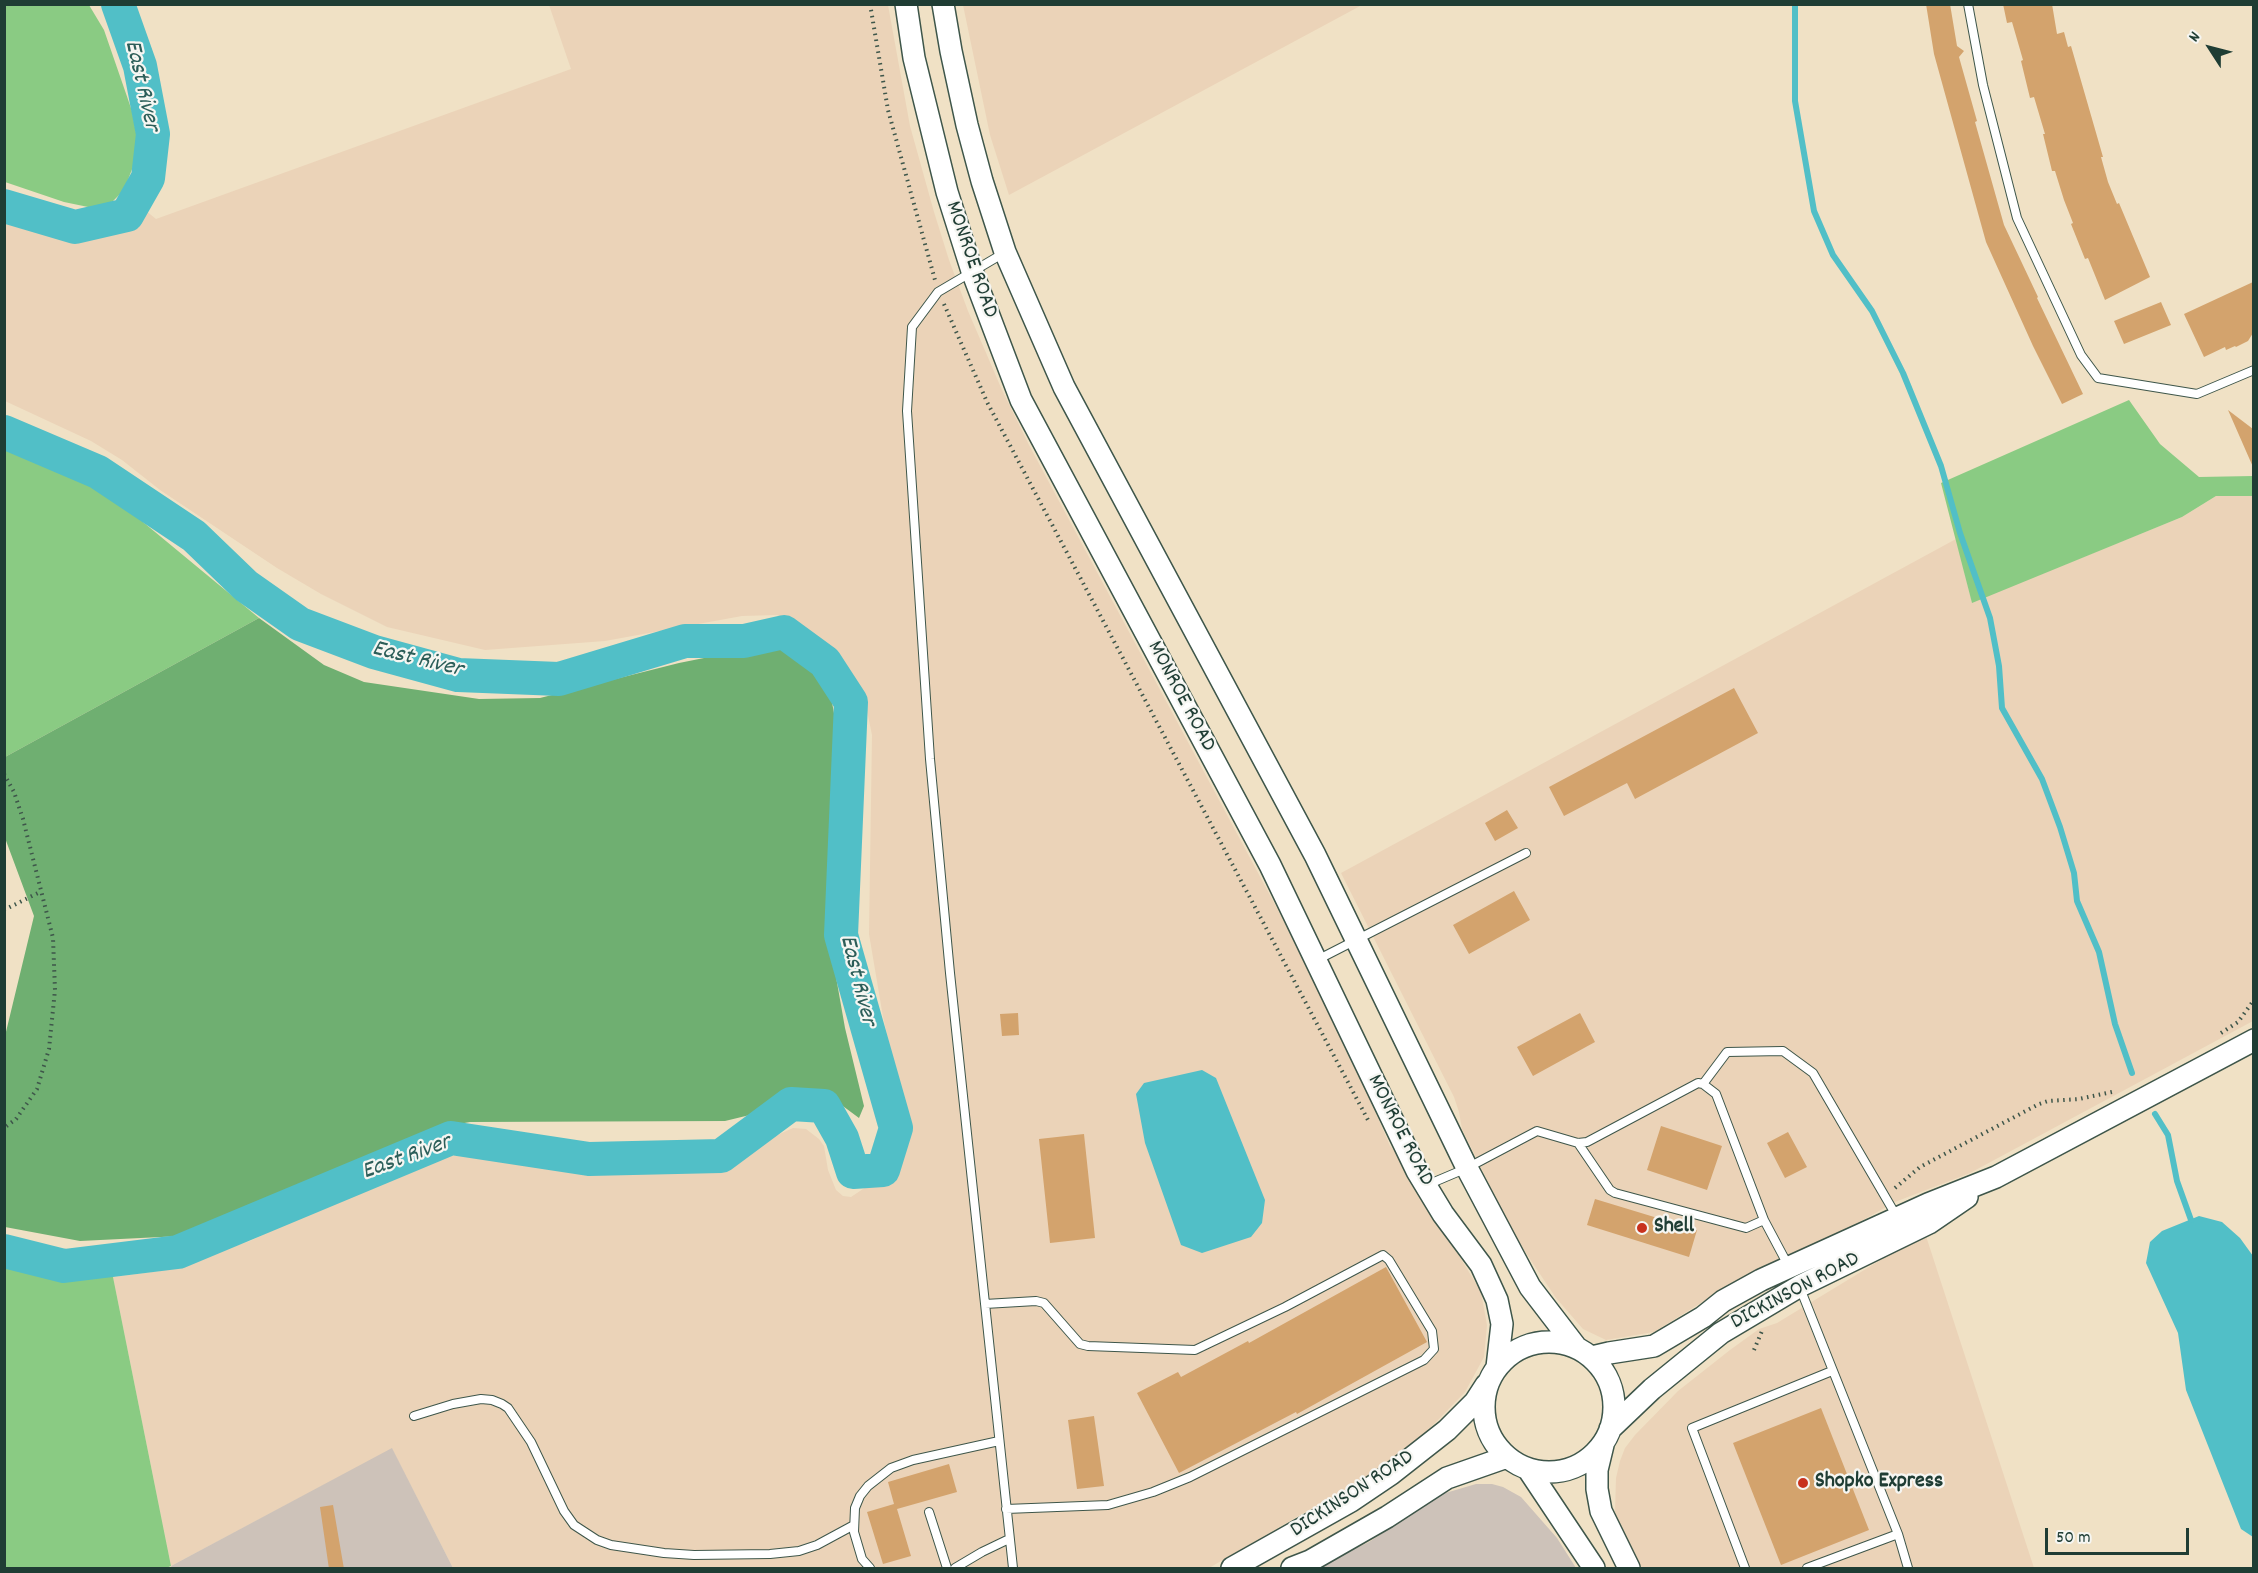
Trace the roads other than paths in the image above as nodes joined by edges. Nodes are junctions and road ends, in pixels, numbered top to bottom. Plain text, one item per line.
1 (906, 4) edge
2 (943, 4) edge
3 (1968, 4) edge
4 (1005, 252) junction
5 (972, 271) junction
6 (2253, 370) edge
7 (1526, 853) dead end
8 (1355, 939) junction
9 (1316, 961) junction
10 (2253, 1040) edge
11 (1703, 1084) junction
12 (1578, 1143) junction
13 (1467, 1168) junction
14 (1426, 1185) junction
15 (1764, 1220) junction
16 (1901, 1226) junction
17 (1789, 1266) junction
18 (1800, 1286) junction
19 (985, 1304) junction
20 (1584, 1352) junction
21 (1832, 1371) junction
22 (1493, 1375) junction
23 (414, 1416) dead end
24 (1607, 1436) junction
25 (999, 1442) junction
26 (1507, 1457) junction
27 (1528, 1469) junction
28 (1006, 1509) junction
29 (928, 1512) dead end
30 (854, 1526) junction
31 (1898, 1534) junction
32 (1009, 1539) junction
33 (870, 1569) edge
34 (947, 1569) edge
35 (955, 1569) edge
36 (1013, 1569) edge
37 (1232, 1569) edge
38 (1292, 1569) edge
39 (1594, 1569) edge
40 (1629, 1569) edge
41 (1745, 1569) edge
42 (1807, 1569) edge
43 (1908, 1569) edge

1 - 5 main road, MONROE ROAD
2 - 4 main road, MONROE ROAD
3 - 6 lane
4 - 5 lane
4 - 8 main road, MONROE ROAD
5 - 9 main road, MONROE ROAD
5 - 19 lane
7 - 8 lane
8 - 9 lane
8 - 13 main road, MONROE ROAD
9 - 14 main road, MONROE ROAD
10 - 16 main road, DICKINSON ROAD
11 - 12 lane
11 - 15 lane
11 - 16 lane
12 - 13 lane
12 - 15 lane
13 - 14 lane
13 - 20 main road, MONROE ROAD
14 - 22 main road, MONROE ROAD
15 - 17 lane
16 - 17 main road, DICKINSON ROAD
16 - 18 main road, DICKINSON ROAD
17 - 18 lane
17 - 20 main road, DICKINSON ROAD
18 - 21 lane
18 - 24 main road, DICKINSON ROAD
19 - 25 lane
19 - 28 lane
20 - 22 main road
20 - 24 main road
21 - 31 lane
21 - 41 lane
22 - 26 main road
22 - 37 main road, DICKINSON ROAD
23 - 30 lane
24 - 27 main road
24 - 40 main road
25 - 28 lane
25 - 30 lane
26 - 27 main road
26 - 38 main road, DICKINSON ROAD
27 - 39 main road
28 - 32 lane
29 - 34 lane
30 - 33 lane
31 - 42 lane
31 - 43 lane
32 - 35 lane
32 - 36 lane

